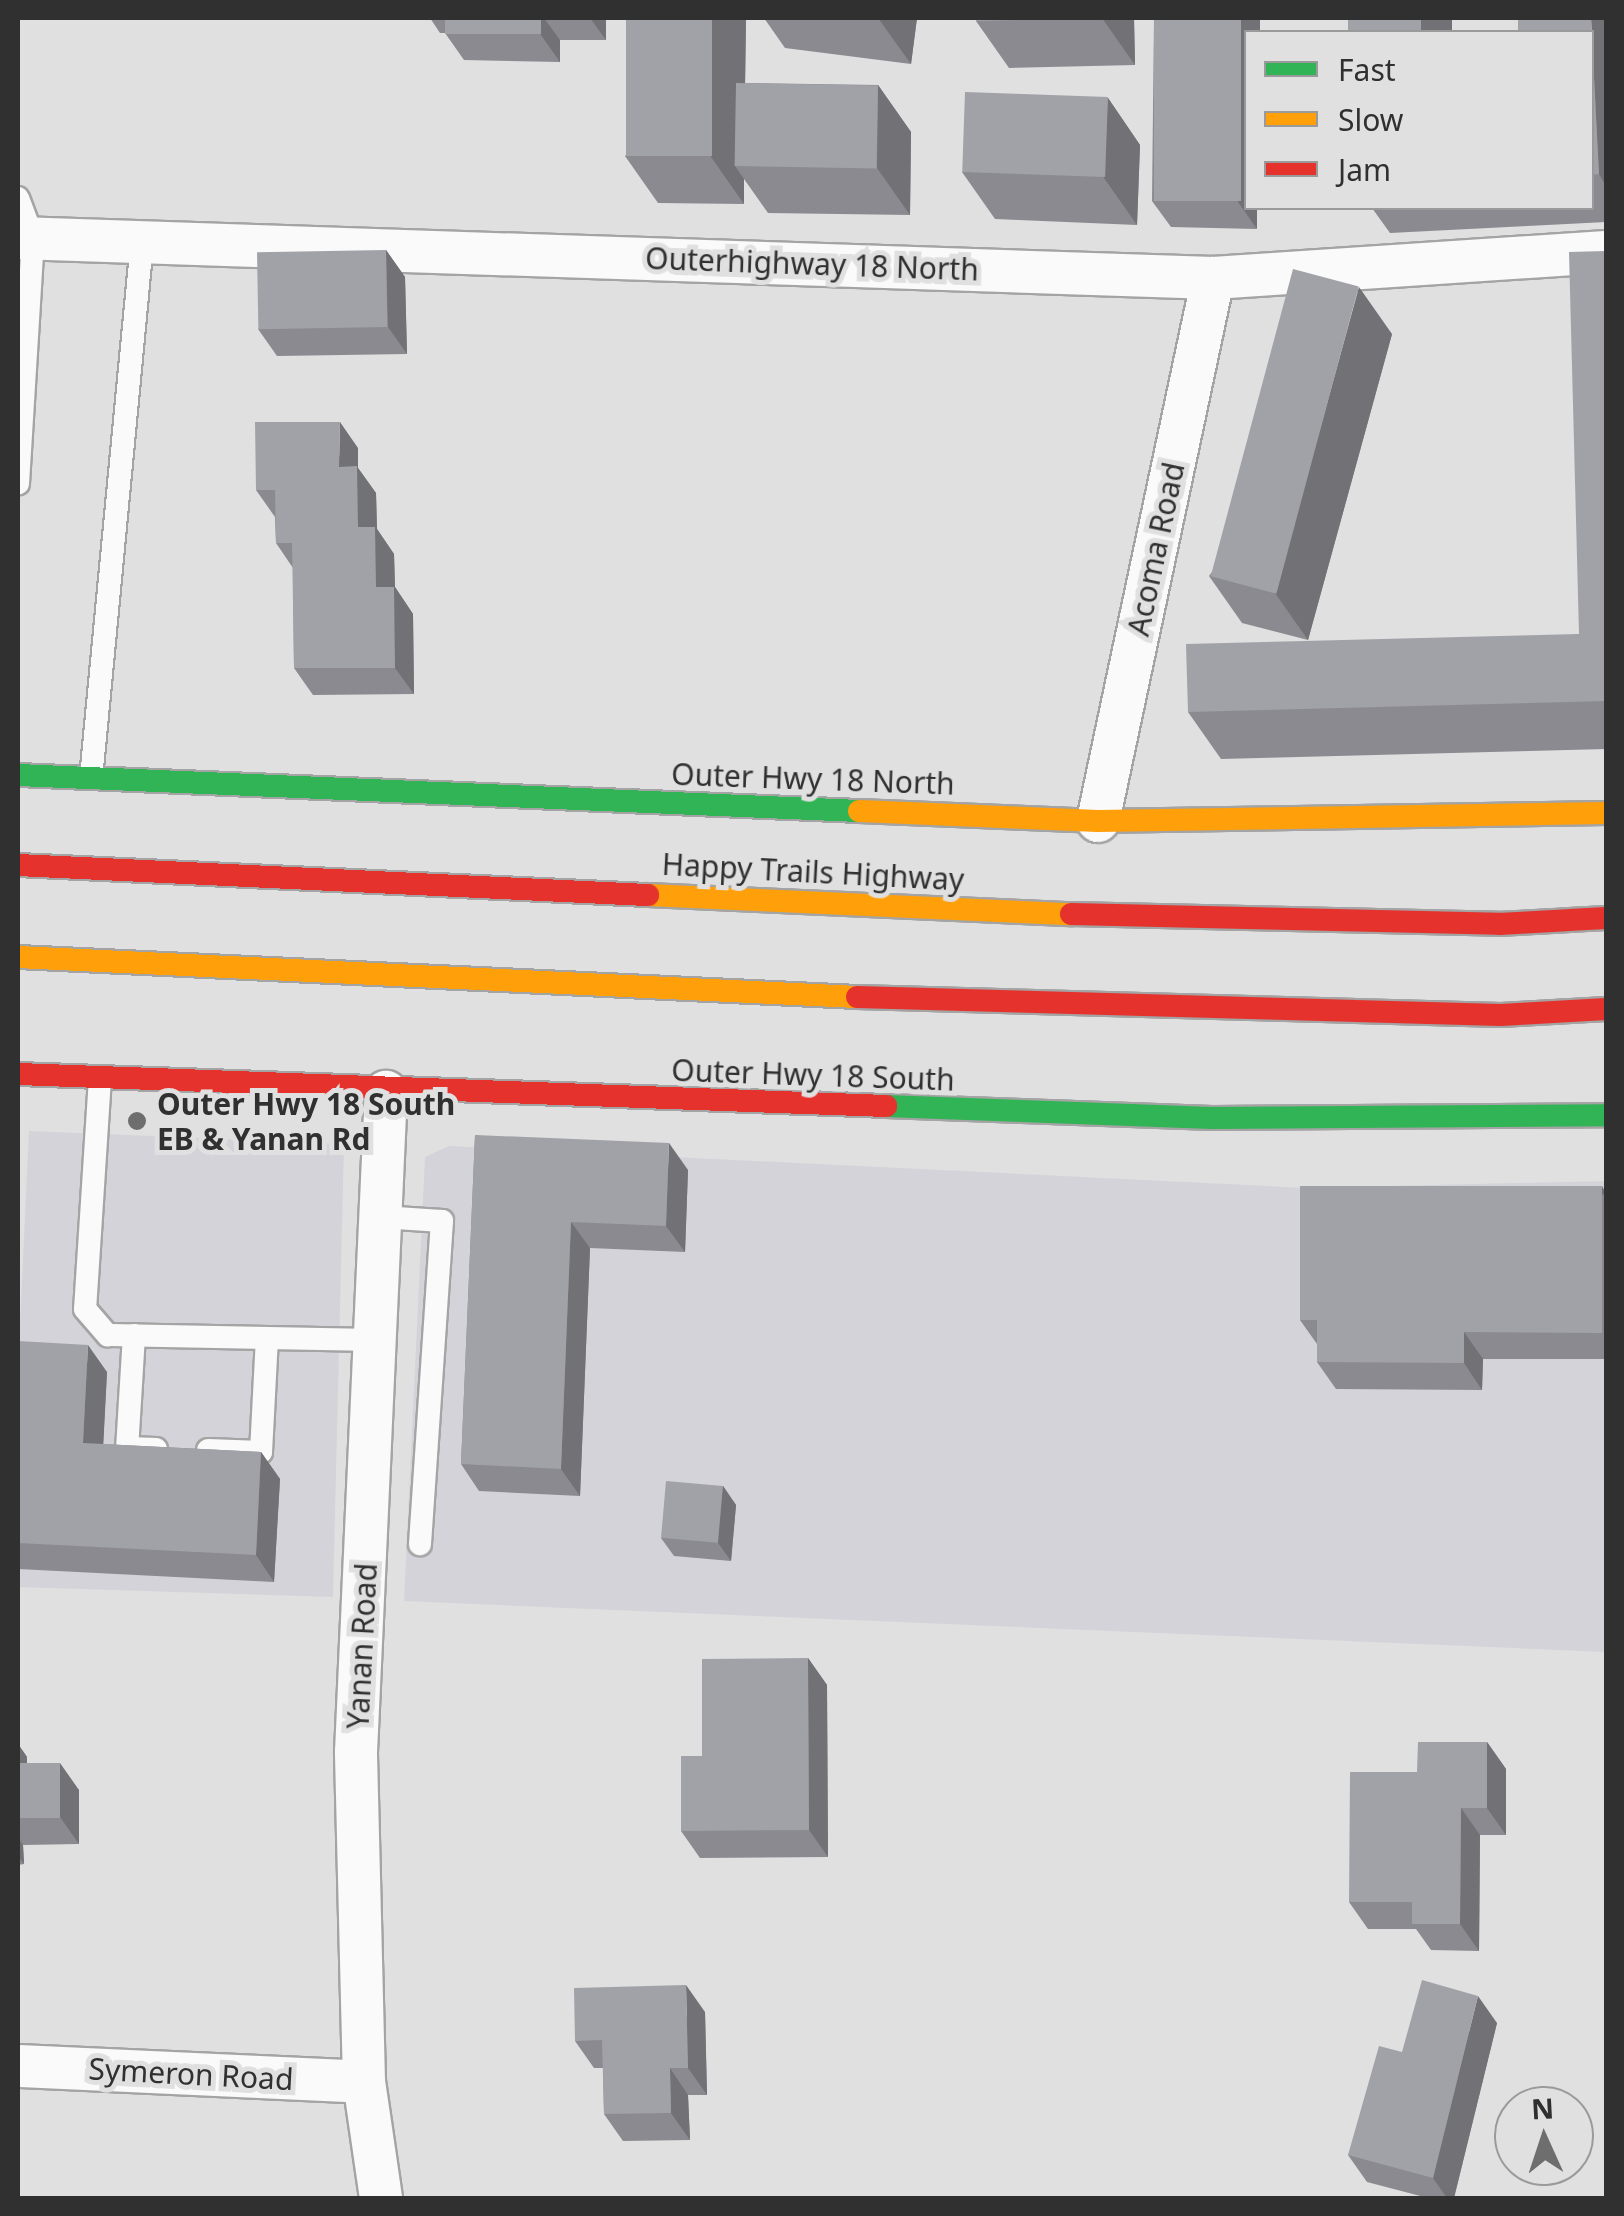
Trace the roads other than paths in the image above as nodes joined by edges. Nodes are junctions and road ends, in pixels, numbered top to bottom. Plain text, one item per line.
1 (18, 198) edge
2 (25, 238) edge
3 (142, 242) junction
4 (1606, 252) edge
5 (1213, 278) junction
6 (18, 484) edge
7 (18, 776) edge
8 (91, 778) junction
9 (1606, 813) edge
10 (1098, 820) junction
11 (18, 865) edge
12 (1606, 918) edge
13 (18, 958) edge
14 (1606, 1009) edge
15 (18, 1074) edge
16 (100, 1078) junction
17 (386, 1092) junction
18 (1606, 1115) edge
19 (381, 1216) junction
20 (134, 1335) junction
21 (267, 1338) junction
22 (376, 1340) junction
23 (420, 1544) dead end
24 (18, 2066) edge
25 (364, 2082) junction
26 (380, 2198) edge

1 - 2 lane
2 - 3 street, Outerhighway 18 North
2 - 6 lane
3 - 5 street, Outerhighway 18 North
3 - 8 lane
4 - 5 street, Outerhighway 18 North
5 - 10 street, Acoma Road
7 - 8 street, Outer Hwy 18 North
8 - 10 street, Outer Hwy 18 North
9 - 10 street, Outer Hwy 18 North
11 - 12 street, Happy Trails Highway
13 - 14 street
15 - 16 street, Outer Hwy 18 South
16 - 17 street, Outer Hwy 18 South
16 - 20 lane
17 - 18 street, Outer Hwy 18 South
17 - 19 street, Yanan Road
19 - 22 street, Yanan Road
19 - 23 lane
20 - 21 lane
20 - 21 lane
21 - 22 lane
22 - 25 street, Yanan Road
24 - 25 street, Symeron Road
25 - 26 street, Yanan Road

